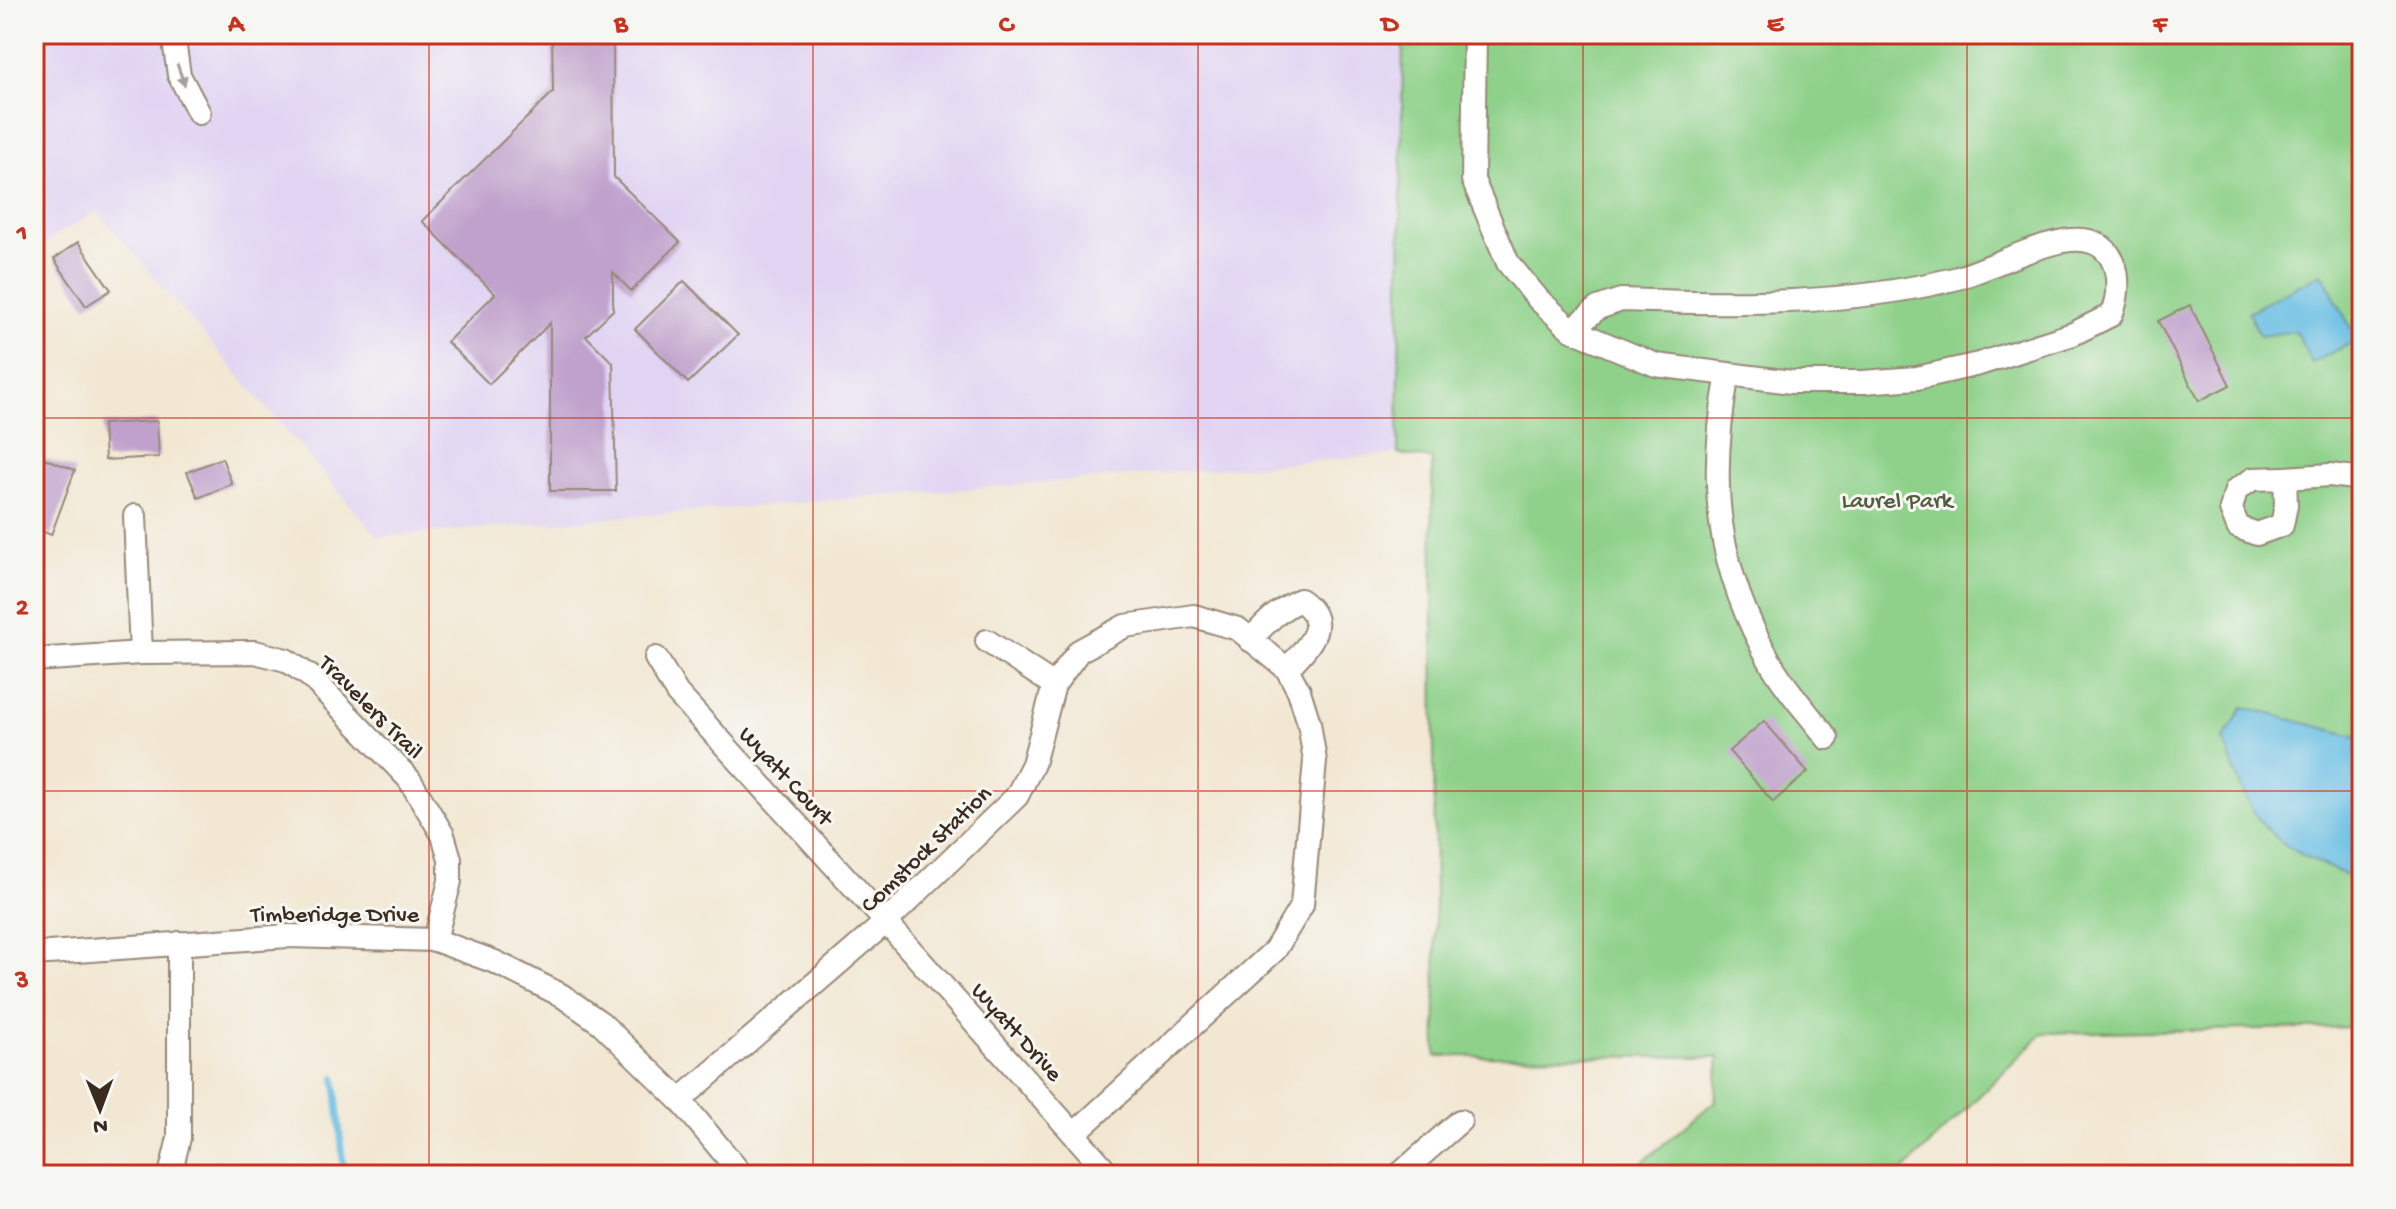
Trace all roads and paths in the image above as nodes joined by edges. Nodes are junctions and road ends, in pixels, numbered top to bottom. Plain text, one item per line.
1 (173, 34) edge
2 (1475, 34) edge
3 (199, 113) dead end
4 (1572, 330) junction
5 (1728, 374) junction
6 (2285, 478) dead end
7 (2362, 479) edge
8 (135, 516) dead end
9 (1250, 640) junction
10 (987, 641) dead end
11 (141, 653) junction
12 (656, 658) dead end
13 (34, 660) edge
14 (1287, 669) junction
15 (1054, 685) junction
16 (1827, 738) dead end
17 (886, 922) junction
18 (435, 940) junction
19 (179, 943) junction
20 (34, 954) edge
21 (680, 1100) junction
22 (1460, 1121) dead end
23 (1075, 1133) junction
24 (170, 1175) edge
25 (742, 1175) edge
26 (1110, 1175) edge
27 (1399, 1175) edge

1 -> 3 street
2 - 4 street
4 - 5 street
4 - 5 street
5 - 16 street
6 - 7 street
8 - 11 street
9 - 14 street, Comstock Station
9 - 14 street
9 - 15 street, Comstock Station
10 - 15 street
11 - 13 street, Travelers Trail
11 - 18 street, Travelers Trail
12 - 17 street, Wyatt Court
14 - 23 street, Comstock Station
15 - 17 street, Comstock Station
17 - 21 street, Comstock Station
17 - 23 street, Wyatt Drive
18 - 19 street, Timberidge Drive
18 - 21 street, Timberidge Drive
19 - 20 street, Timberidge Drive
19 - 24 street
21 - 25 street, Timberidge Drive
22 - 27 street
23 - 26 street, Wyatt Drive

